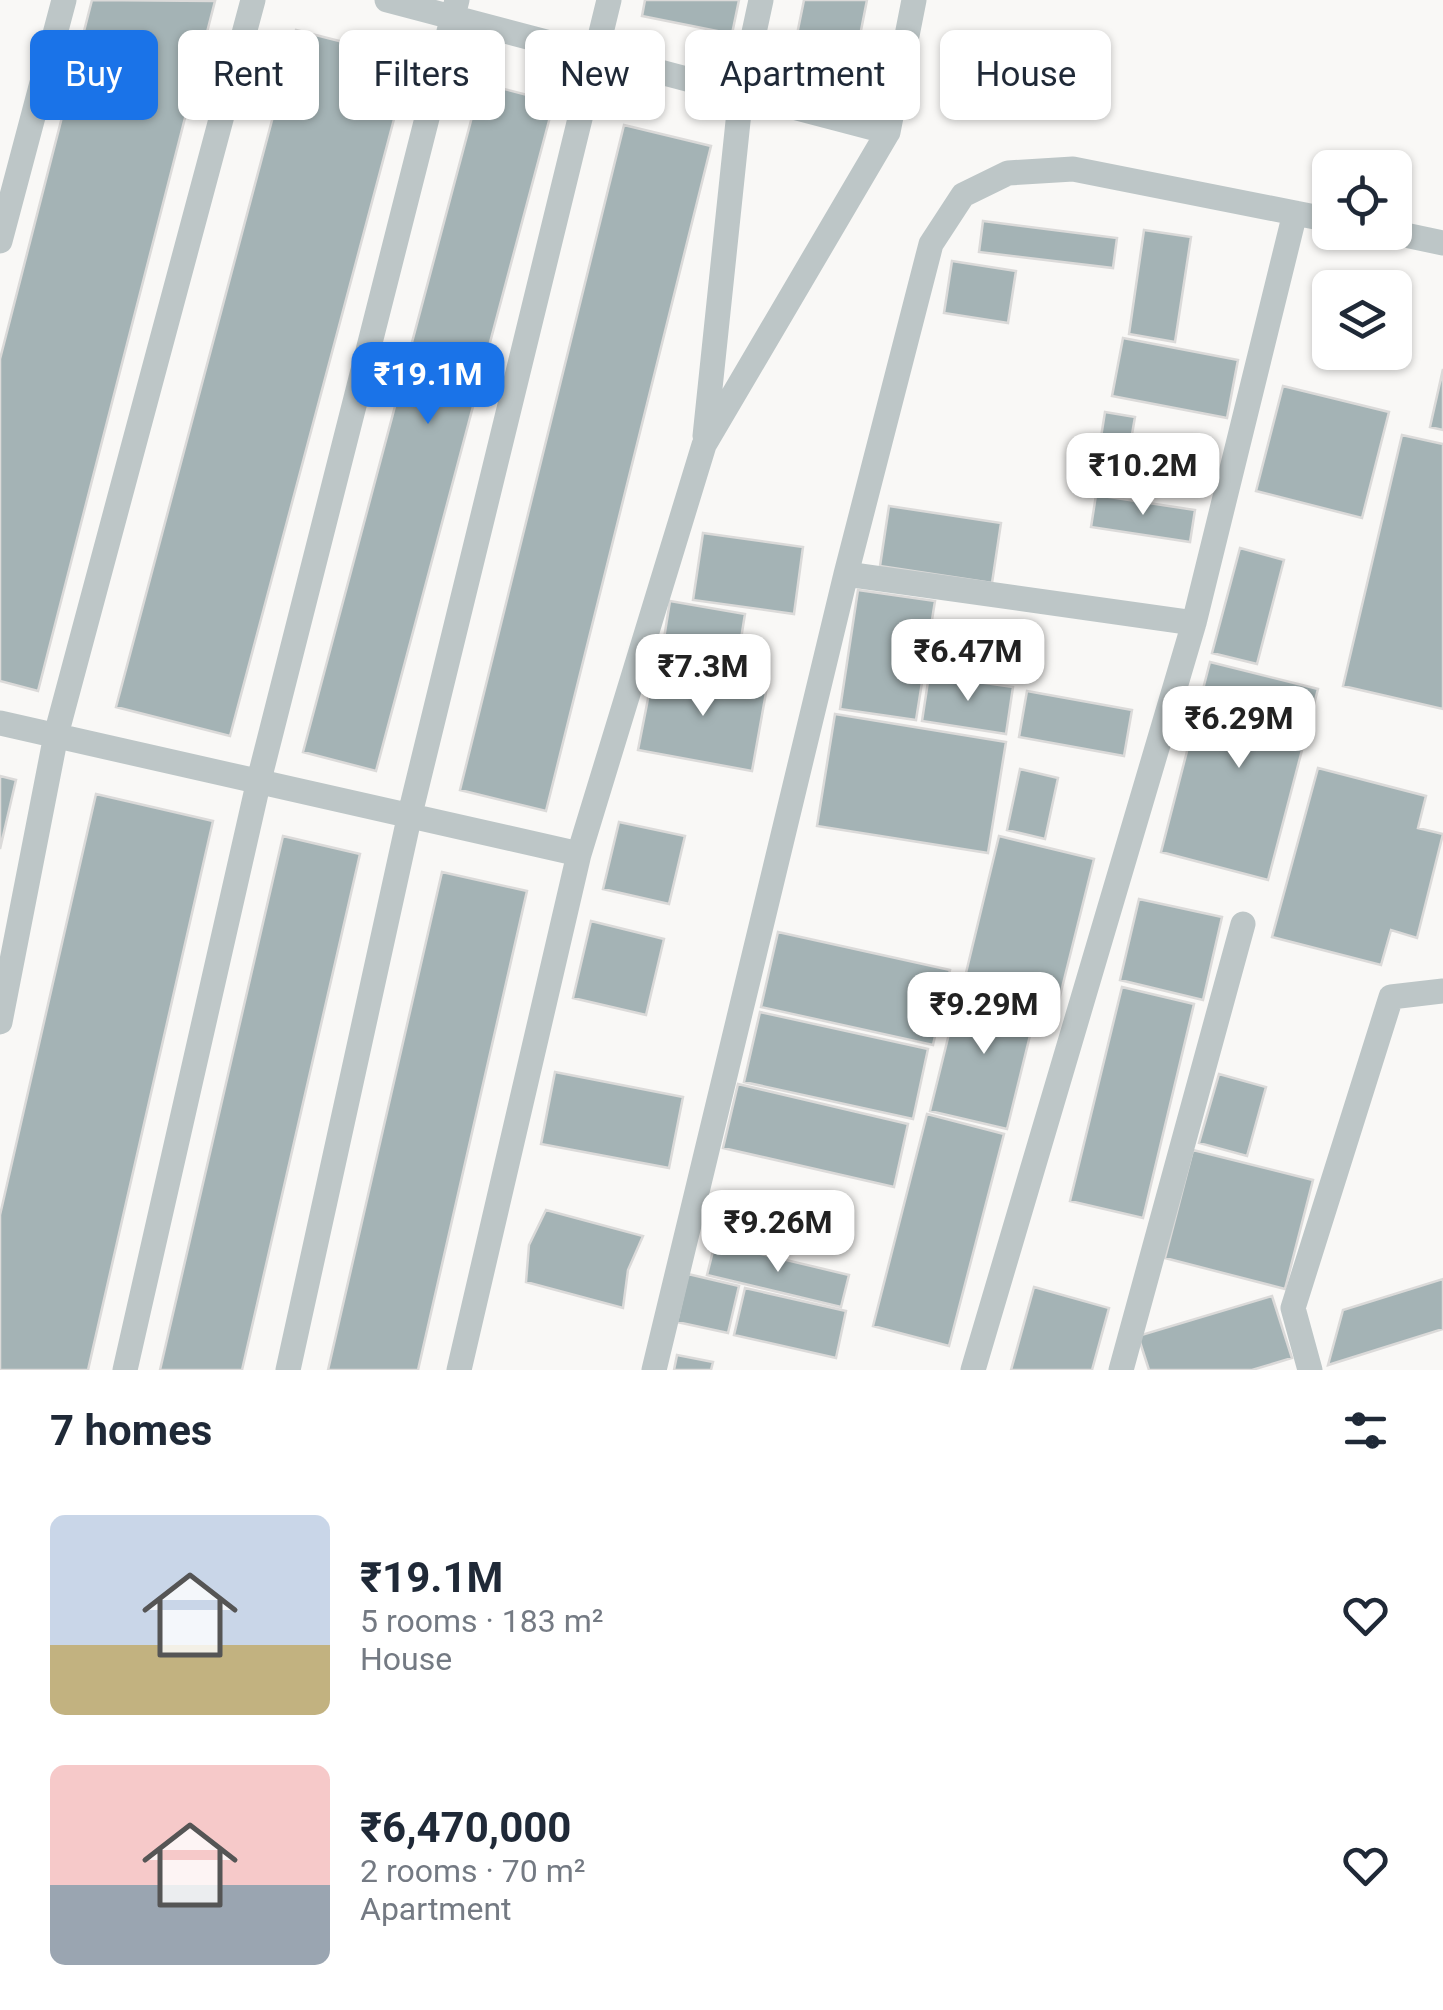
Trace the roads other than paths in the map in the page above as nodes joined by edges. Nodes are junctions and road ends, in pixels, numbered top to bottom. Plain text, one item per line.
1 (64, 0) edge
2 (253, 0) edge
3 (386, 0) edge
4 (609, 0) edge
5 (761, 0) edge
6 (914, 0) edge
7 (455, 9) edge
8 (603, 30) edge
9 (755, 30) edge
10 (525, 32) edge
11 (581, 120) edge
12 (738, 120) edge
13 (843, 120) edge
14 (888, 132) junction
15 (1295, 213) junction
16 (1312, 216) edge
17 (1412, 236) edge
18 (0, 241) edge
19 (1443, 243) edge
20 (704, 445) junction
21 (846, 574) junction
22 (1194, 623) junction
23 (0, 723) edge
24 (56, 735) junction
25 (259, 780) junction
26 (410, 814) junction
27 (579, 854) junction
28 (1243, 924) dead end
29 (1443, 991) edge
30 (0, 1022) edge
31 (125, 1370) edge
32 (288, 1370) edge
33 (459, 1370) edge
34 (654, 1370) edge
35 (972, 1370) edge
36 (1122, 1370) edge
37 (1310, 1370) edge

1 - 18 street
2 - 24 street
3 - 7 street
4 - 8 street
5 - 9 street
6 - 14 street
7 - 10 street
7 - 25 street
11 - 26 street
12 - 20 street
13 - 14 street
14 - 20 street
15 - 16 street
15 - 21 street
15 - 22 street
17 - 19 street
20 - 27 street
21 - 22 street
21 - 34 street
22 - 35 street
23 - 24 street
24 - 25 street
24 - 30 street
25 - 26 street
25 - 31 street
26 - 27 street
26 - 32 street
27 - 33 street
28 - 36 street
29 - 37 street

